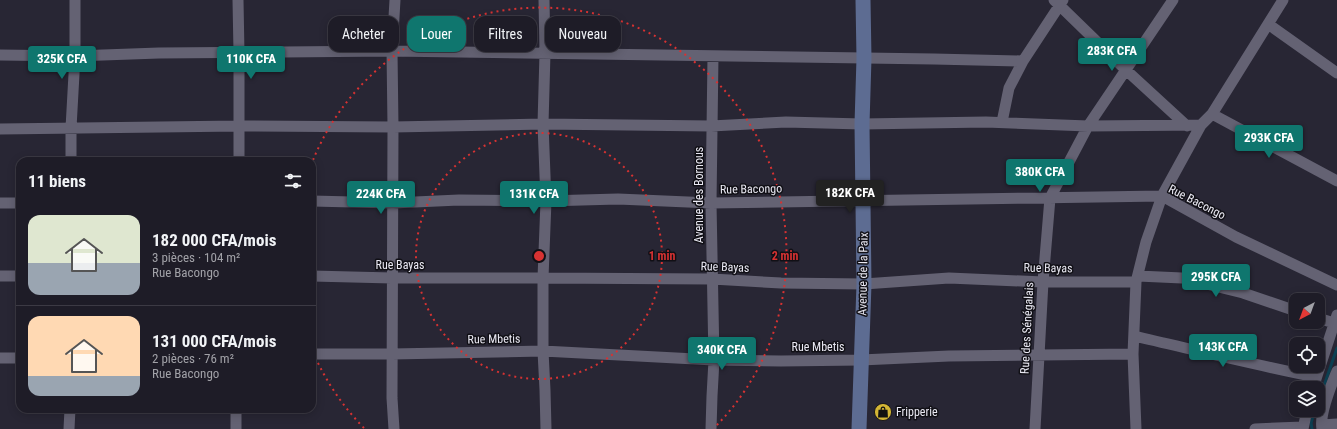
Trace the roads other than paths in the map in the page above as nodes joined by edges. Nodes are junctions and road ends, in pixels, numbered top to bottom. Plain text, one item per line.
1 (75, 0) edge
2 (238, 0) edge
3 (394, 0) edge
4 (544, 0) edge
5 (863, 0) edge
6 (1173, 0) edge
7 (1283, 0) edge
8 (1059, 2) edge
9 (393, 16) edge
10 (1268, 24) junction
11 (399, 51) edge
12 (328, 52) edge
13 (392, 52) edge
14 (545, 52) junction
15 (239, 53) junction
16 (0, 55) edge
17 (75, 56) junction
18 (713, 56) junction
19 (864, 58) junction
20 (1023, 61) junction
21 (1126, 70) junction
22 (1337, 73) edge
23 (1212, 114) junction
24 (1002, 122) junction
25 (543, 124) junction
26 (862, 124) junction
27 (1201, 125) junction
28 (239, 126) junction
29 (711, 126) junction
30 (1088, 126) junction
31 (1187, 126) junction
32 (393, 127) junction
33 (70, 128) junction
34 (0, 129) edge
35 (71, 157) edge
36 (240, 157) edge
37 (1337, 181) edge
38 (1162, 196) junction
39 (1050, 198) junction
40 (864, 200) junction
41 (316, 201) edge
42 (546, 201) junction
43 (0, 203) edge
44 (16, 203) edge
45 (393, 203) junction
46 (711, 203) junction
47 (0, 276) edge
48 (16, 276) edge
49 (316, 276) edge
50 (392, 278) junction
51 (543, 278) junction
52 (712, 279) junction
53 (1137, 279) junction
54 (1043, 282) junction
55 (864, 284) junction
56 (1337, 285) edge
57 (1289, 309) edge
58 (1325, 318) edge
59 (1336, 319) edge
60 (1134, 336) junction
61 (543, 351) junction
62 (316, 354) edge
63 (392, 354) junction
64 (1133, 354) junction
65 (1038, 355) junction
66 (0, 358) edge
67 (16, 358) edge
68 (714, 360) junction
69 (862, 360) junction
70 (1337, 371) edge
71 (1316, 377) junction
72 (1315, 381) edge
73 (70, 413) edge
74 (236, 413) edge
75 (1305, 417) edge
76 (1337, 424) edge
77 (1322, 427) edge
78 (1303, 428) edge
79 (69, 429) edge
80 (236, 429) edge
81 (394, 429) edge
82 (546, 429) edge
83 (711, 429) edge
84 (859, 429) edge
85 (1035, 429) edge
86 (1136, 429) edge
87 (1255, 429) edge

1 - 17 street
2 - 15 street
3 - 9 street
4 - 14 street
5 - 19 main road, Avenue de la Paix
6 - 21 street, Rue des Sénégalais
7 - 10 street
8 - 20 street
8 - 21 street
10 - 22 street
10 - 23 street
11 - 14 street
12 - 15 street
13 - 32 street
14 - 18 street
14 - 25 street
15 - 17 street
15 - 28 street
16 - 17 street
17 - 33 street
18 - 19 street
18 - 29 street, Avenue des Bornous
19 - 20 street
19 - 26 main road, Avenue de la Paix
20 - 24 street
21 - 30 street, Rue des Sénégalais
21 - 31 street
23 - 27 street
23 - 37 street
24 - 26 street
24 - 30 street
25 - 29 street
25 - 32 street
25 - 42 street
26 - 29 street
26 - 40 main road, Avenue de la Paix
27 - 31 street
27 - 38 street
28 - 32 street
28 - 33 street
28 - 36 street
29 - 46 street, Avenue des Bornous
30 - 31 street
30 - 39 street, Rue des Sénégalais
32 - 45 street
33 - 34 street
33 - 35 street
38 - 39 street, Rue Bacongo
38 - 53 street
38 - 56 street, Rue Bacongo
39 - 40 street, Rue Bacongo
39 - 54 street, Rue des Sénégalais
40 - 46 street, Rue Bacongo
40 - 55 main road, Avenue de la Paix
41 - 45 street, Rue Bacongo
42 - 45 street, Rue Bacongo
42 - 46 street, Rue Bacongo
42 - 51 street
43 - 44 street
45 - 50 street
46 - 52 street, Avenue des Bornous
47 - 48 street
49 - 50 street, Rue Bayas
50 - 51 street, Rue Bayas
50 - 63 street
51 - 52 street, Rue Bayas
51 - 61 street
52 - 55 street, Rue Bayas
52 - 68 street, Avenue des Bornous
53 - 54 street, Rue Bayas
53 - 57 street, Rue Bayas
53 - 60 street
54 - 55 street, Rue Bayas
54 - 65 street, Rue des Sénégalais
55 - 69 main road, Avenue de la Paix
58 - 59 street
59 - 71 street
60 - 64 street
60 - 71 street
61 - 63 street, Rue Mbetis
61 - 68 street, Rue Mbetis
61 - 82 street
62 - 63 street, Rue Mbetis
63 - 81 street
64 - 65 street, Rue Mbetis
64 - 86 street
65 - 69 street, Rue Mbetis
65 - 85 street, Rue des Sénégalais
66 - 67 street
68 - 69 street, Rue Mbetis
68 - 83 street, Avenue des Bornous
69 - 84 main road, Avenue de la Paix
70 - 77 street
71 - 72 street
73 - 79 street
74 - 80 street
75 - 78 street
76 - 77 street
78 - 87 street

